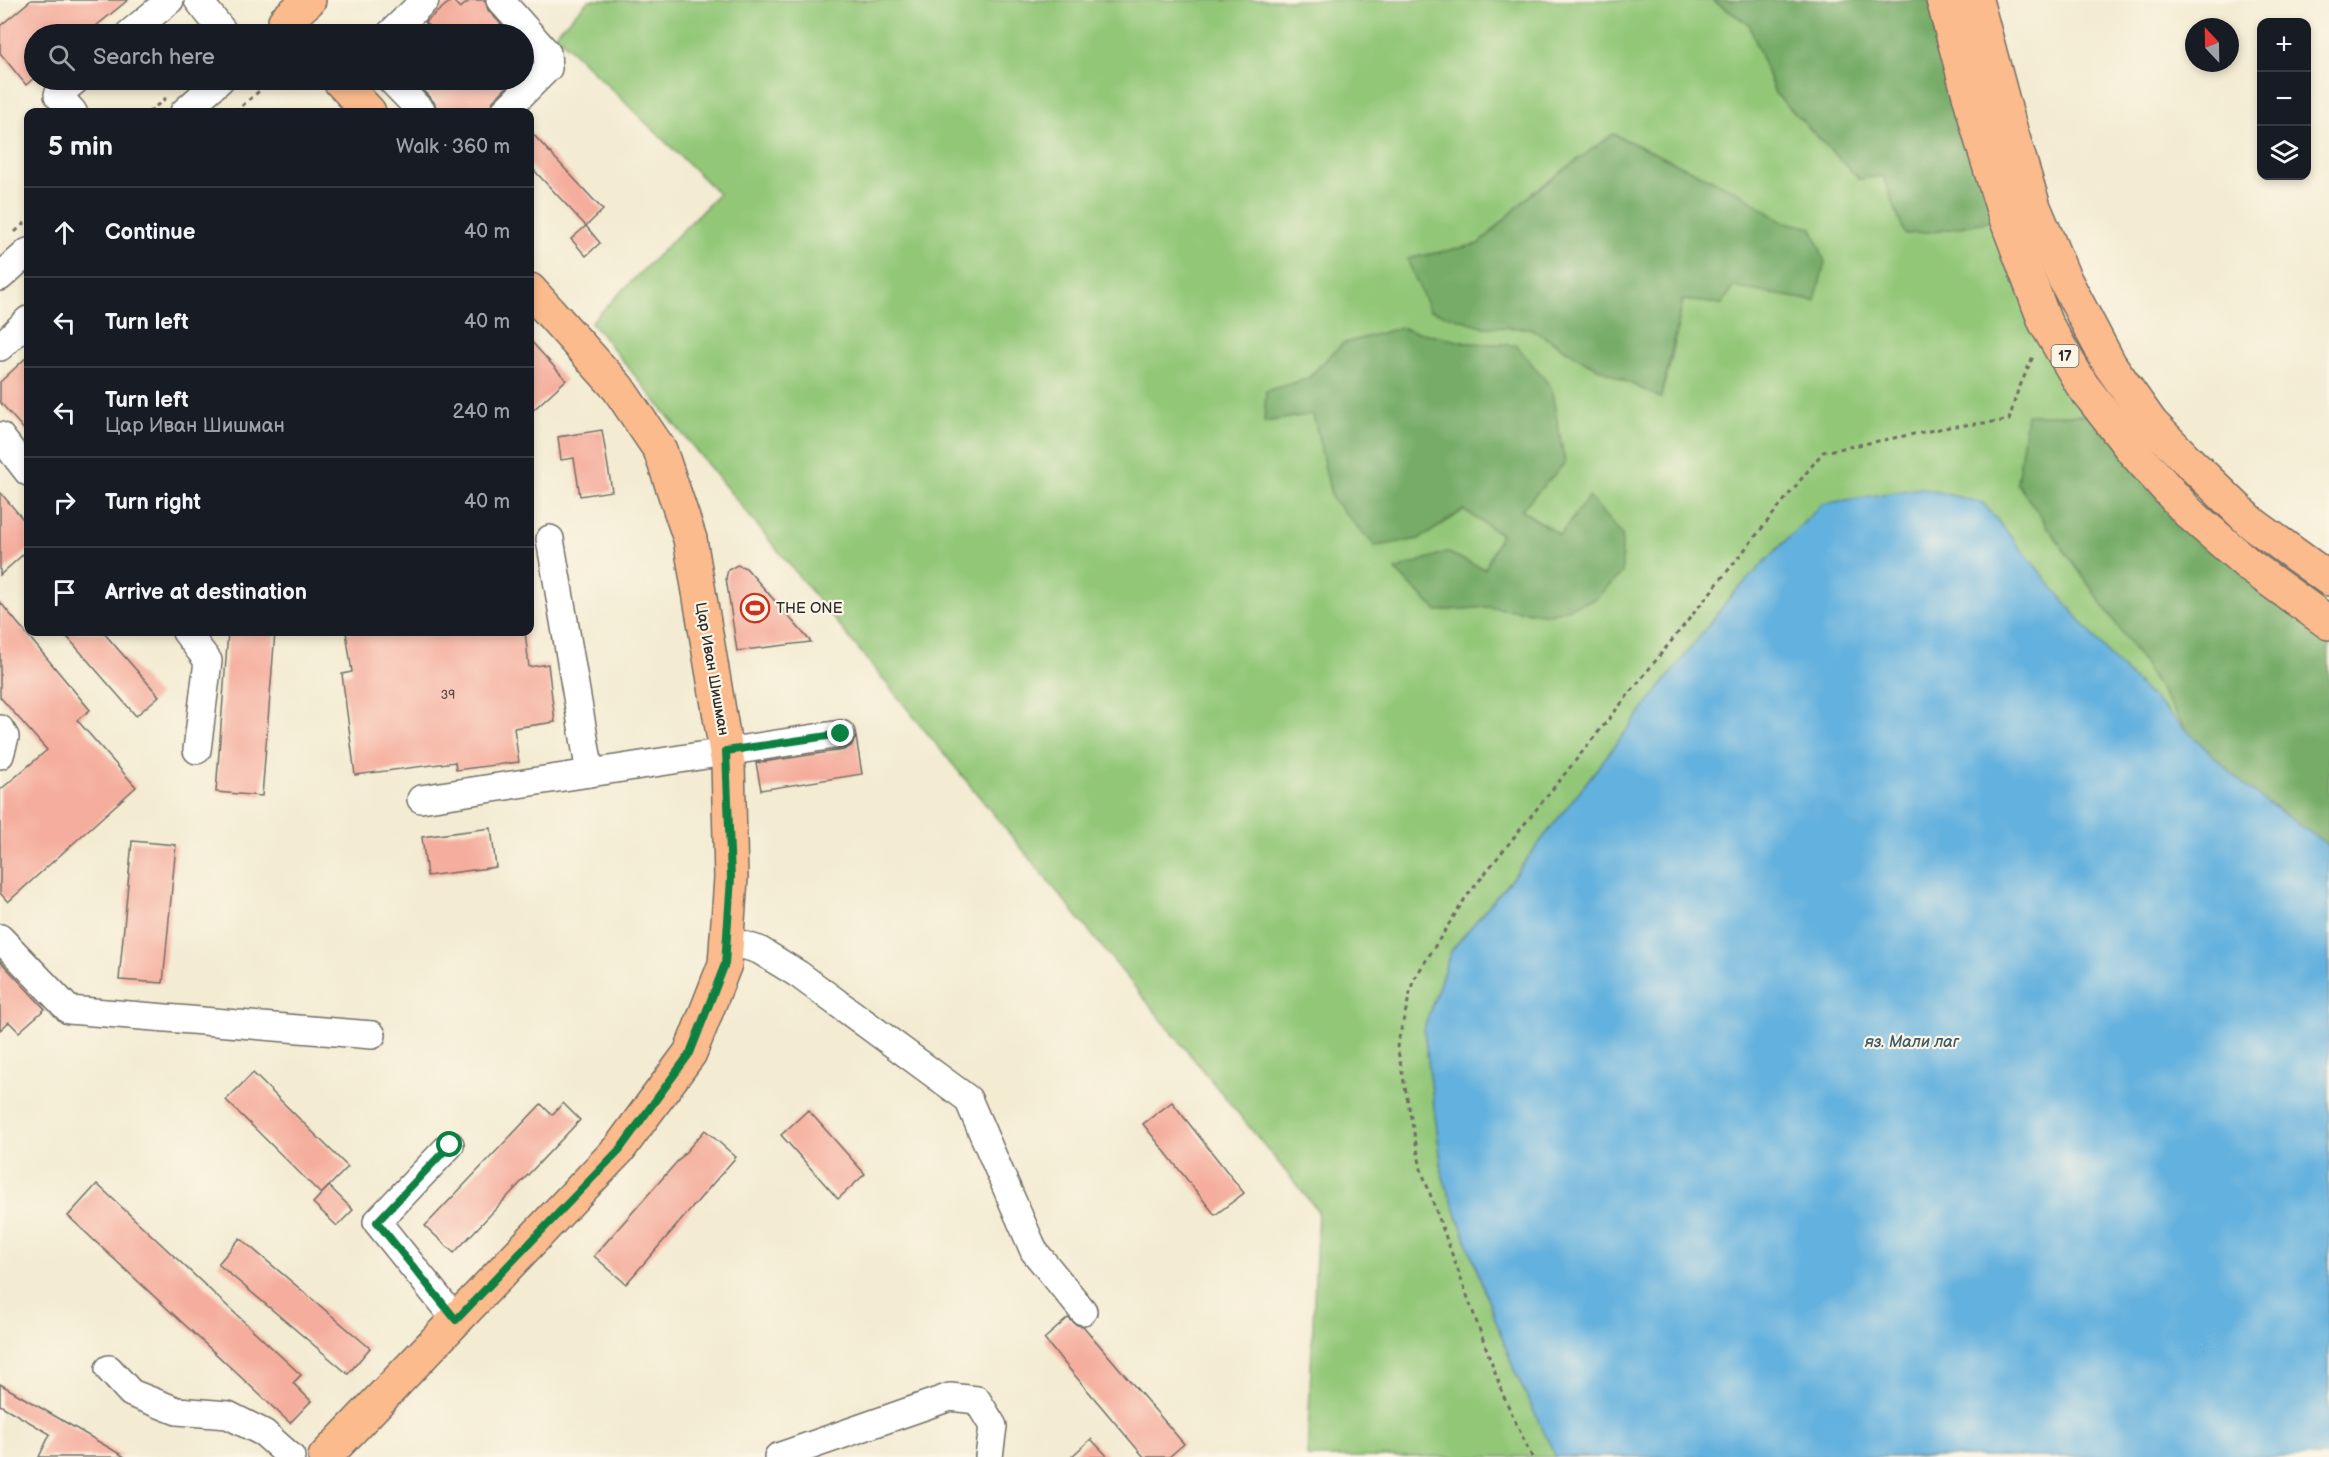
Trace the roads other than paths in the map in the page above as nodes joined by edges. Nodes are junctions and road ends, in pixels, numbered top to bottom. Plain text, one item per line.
1 (170, 0) edge
2 (198, 0) edge
3 (425, 0) edge
4 (500, 0) edge
5 (1943, 0) edge
6 (1977, 0) edge
7 (141, 24) edge
8 (217, 24) edge
9 (400, 24) edge
10 (521, 24) edge
11 (534, 38) edge
12 (534, 82) edge
13 (64, 90) edge
14 (209, 90) edge
15 (348, 90) edge
16 (401, 90) edge
17 (526, 90) edge
18 (69, 108) edge
19 (188, 108) edge
20 (365, 108) edge
21 (418, 108) edge
22 (508, 108) edge
23 (24, 256) edge
24 (0, 278) edge
25 (534, 294) edge
26 (24, 324) edge
27 (0, 347) edge
28 (13, 441) edge
29 (24, 464) edge
30 (550, 539) dead end
31 (2329, 579) edge
32 (2329, 623) edge
33 (189, 636) edge
34 (0, 729) edge
35 (841, 734) dead end
36 (197, 750) dead end
37 (726, 751) junction
38 (0, 754) edge
39 (590, 773) junction
40 (421, 799) dead end
41 (0, 938) edge
42 (727, 940) junction
43 (372, 1035) dead end
44 (450, 1145) dead end
45 (1083, 1311) dead end
46 (456, 1320) junction
47 (109, 1369) dead end
48 (291, 1457) edge
49 (325, 1457) edge
50 (777, 1457) edge
51 (989, 1457) edge

1 - 7 street
2 - 8 street
3 - 9 street
4 - 10 street
5 - 32 main road, 17
6 - 31 main road, 17
11 - 12 street
13 - 18 street
14 - 19 street
15 - 20 main road
16 - 21 street
17 - 22 street
23 - 24 street
25 - 37 main road, Цар Иван Шишман
26 - 27 street
28 - 29 street
30 - 39 street
33 - 36 street
34 - 38 street
35 - 37 street
37 - 39 street
37 - 42 main road, Цар Иван Шишман
39 - 40 street
41 - 43 street
42 - 45 street
42 - 46 main road, Цар Иван Шишман
44 - 46 street
46 - 49 main road, Цар Иван Шишман
47 - 48 street
50 - 51 street

